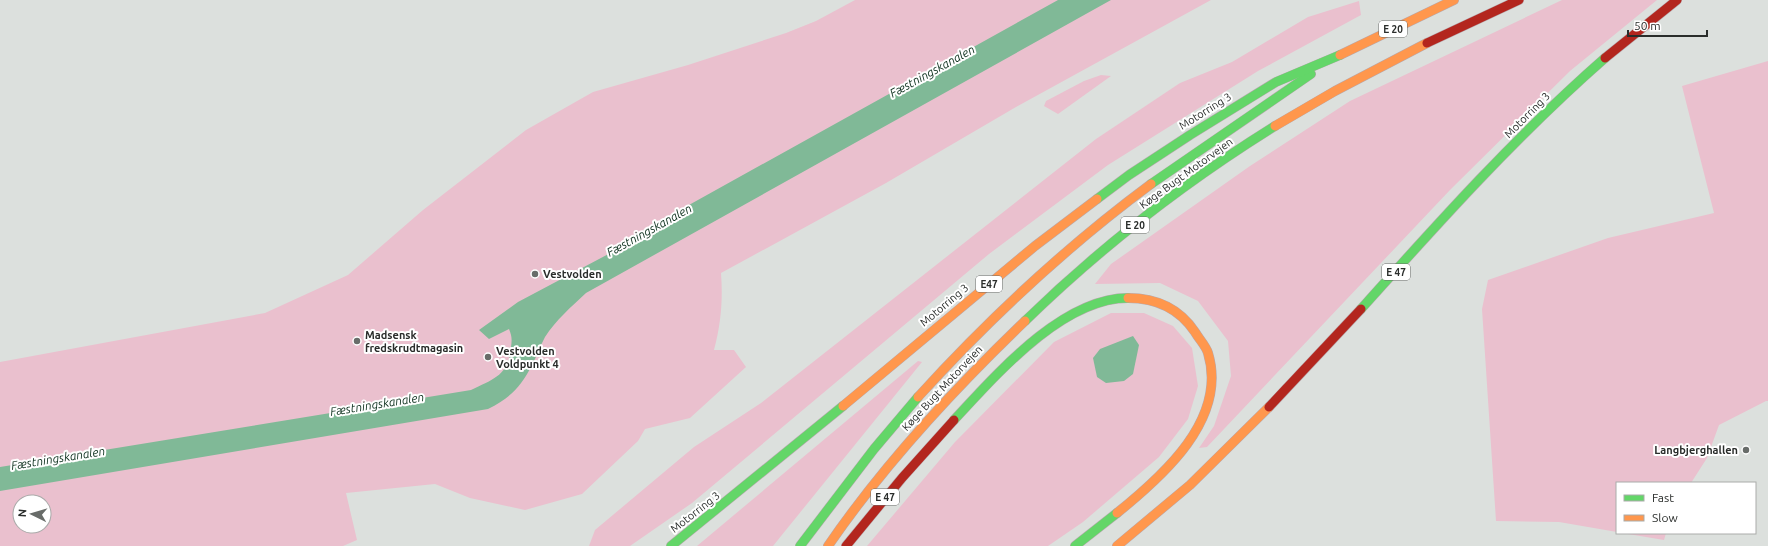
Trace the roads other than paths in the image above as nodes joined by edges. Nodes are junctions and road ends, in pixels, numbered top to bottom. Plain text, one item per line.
1 (1454, 0) edge
2 (1518, 0) edge
3 (1677, 0) edge
4 (1332, 60) junction
5 (671, 546) edge
6 (800, 546) edge
7 (828, 546) edge
8 (846, 546) edge
9 (1075, 546) edge
10 (1117, 546) edge

1 - 4 highway, E 20
2 - 7 highway, Køge Bugt Motorvejen / E 20
3 - 10 highway, Motorring 3 / E 47
4 - 5 highway, Motorring 3 / E47
4 - 6 highway, Køge Bugt Motorvejen / E 20
8 - 9 highway, E 47

